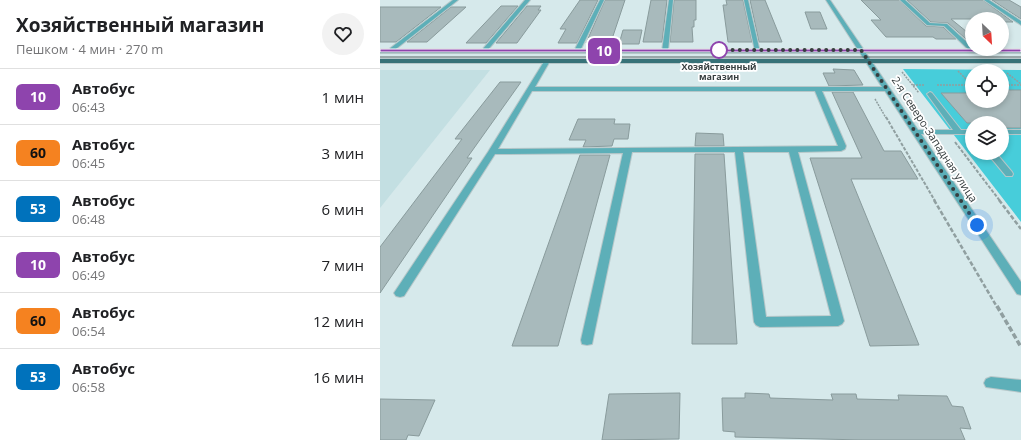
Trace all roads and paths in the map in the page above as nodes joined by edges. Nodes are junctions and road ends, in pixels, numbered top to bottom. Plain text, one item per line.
1 (456, 0) edge
2 (528, 0) edge
3 (602, 0) edge
4 (671, 0) edge
5 (746, 0) edge
6 (828, 0) edge
7 (902, 0) edge
8 (986, 0) edge
9 (1021, 23) edge
10 (965, 43) edge
11 (861, 50) junction
12 (965, 50) edge
13 (1009, 50) edge
14 (1021, 50) edge
15 (380, 51) edge
16 (390, 51) junction
17 (484, 51) junction
18 (577, 51) junction
19 (665, 51) junction
20 (758, 51) junction
21 (380, 61) edge
22 (547, 61) junction
23 (868, 61) junction
24 (1021, 61) edge
25 (900, 68) dead end
26 (955, 68) dead end
27 (1009, 74) edge
28 (965, 78) edge
29 (912, 85) junction
30 (927, 85) dead end
31 (935, 85) dead end
32 (965, 85) edge
33 (1009, 85) edge
34 (1021, 85) edge
35 (531, 89) junction
36 (818, 89) junction
37 (869, 89) junction
38 (888, 89) junction
39 (930, 94) dead end
40 (921, 97) dead end
41 (915, 132) junction
42 (948, 132) junction
43 (959, 132) junction
44 (965, 132) edge
45 (1009, 132) edge
46 (1021, 132) edge
47 (628, 150) junction
48 (739, 150) junction
49 (793, 150) junction
50 (492, 152) junction
51 (997, 160) edge
52 (1009, 174) dead end
53 (1021, 228) edge
54 (1021, 291) edge
55 (400, 293) dead end
56 (587, 340) dead end
57 (1021, 347) edge
58 (991, 383) dead end
59 (1021, 386) edge

1 - 16 street
2 - 17 street
3 - 18 street
4 - 19 street
5 - 20 street
6 - 11 street, 2-я Северо-Западная улица
7 - 10 street
8 - 9 street
11 - 12 main road
11 - 20 main road
11 - 23 street, 2-я Северо-Западная улица
13 - 14 main road
15 - 16 main road
16 - 17 main road
17 - 18 main road
18 - 19 main road
19 - 20 main road
21 - 22 main road
22 - 23 main road
22 - 35 street
23 - 24 main road
23 - 38 street, 2-я Северо-Западная улица
25 - 29 path
26 - 28 path
27 - 34 path
29 - 30 path
29 - 40 path
31 - 32 path
33 - 34 path
35 - 36 street
35 - 50 street
36 - 37 street
36 - 49 street
37 - 38 street
37 - 57 path
38 - 41 street, 2-я Северо-Западная улица
39 - 43 street
41 - 42 street
41 - 54 street, 2-я Северо-Западная улица
42 - 43 street
42 - 53 path
43 - 44 street
45 - 46 street
47 - 48 street
47 - 50 street
47 - 56 street
48 - 49 street
48 - 49 street
50 - 55 street
51 - 52 street
58 - 59 street

